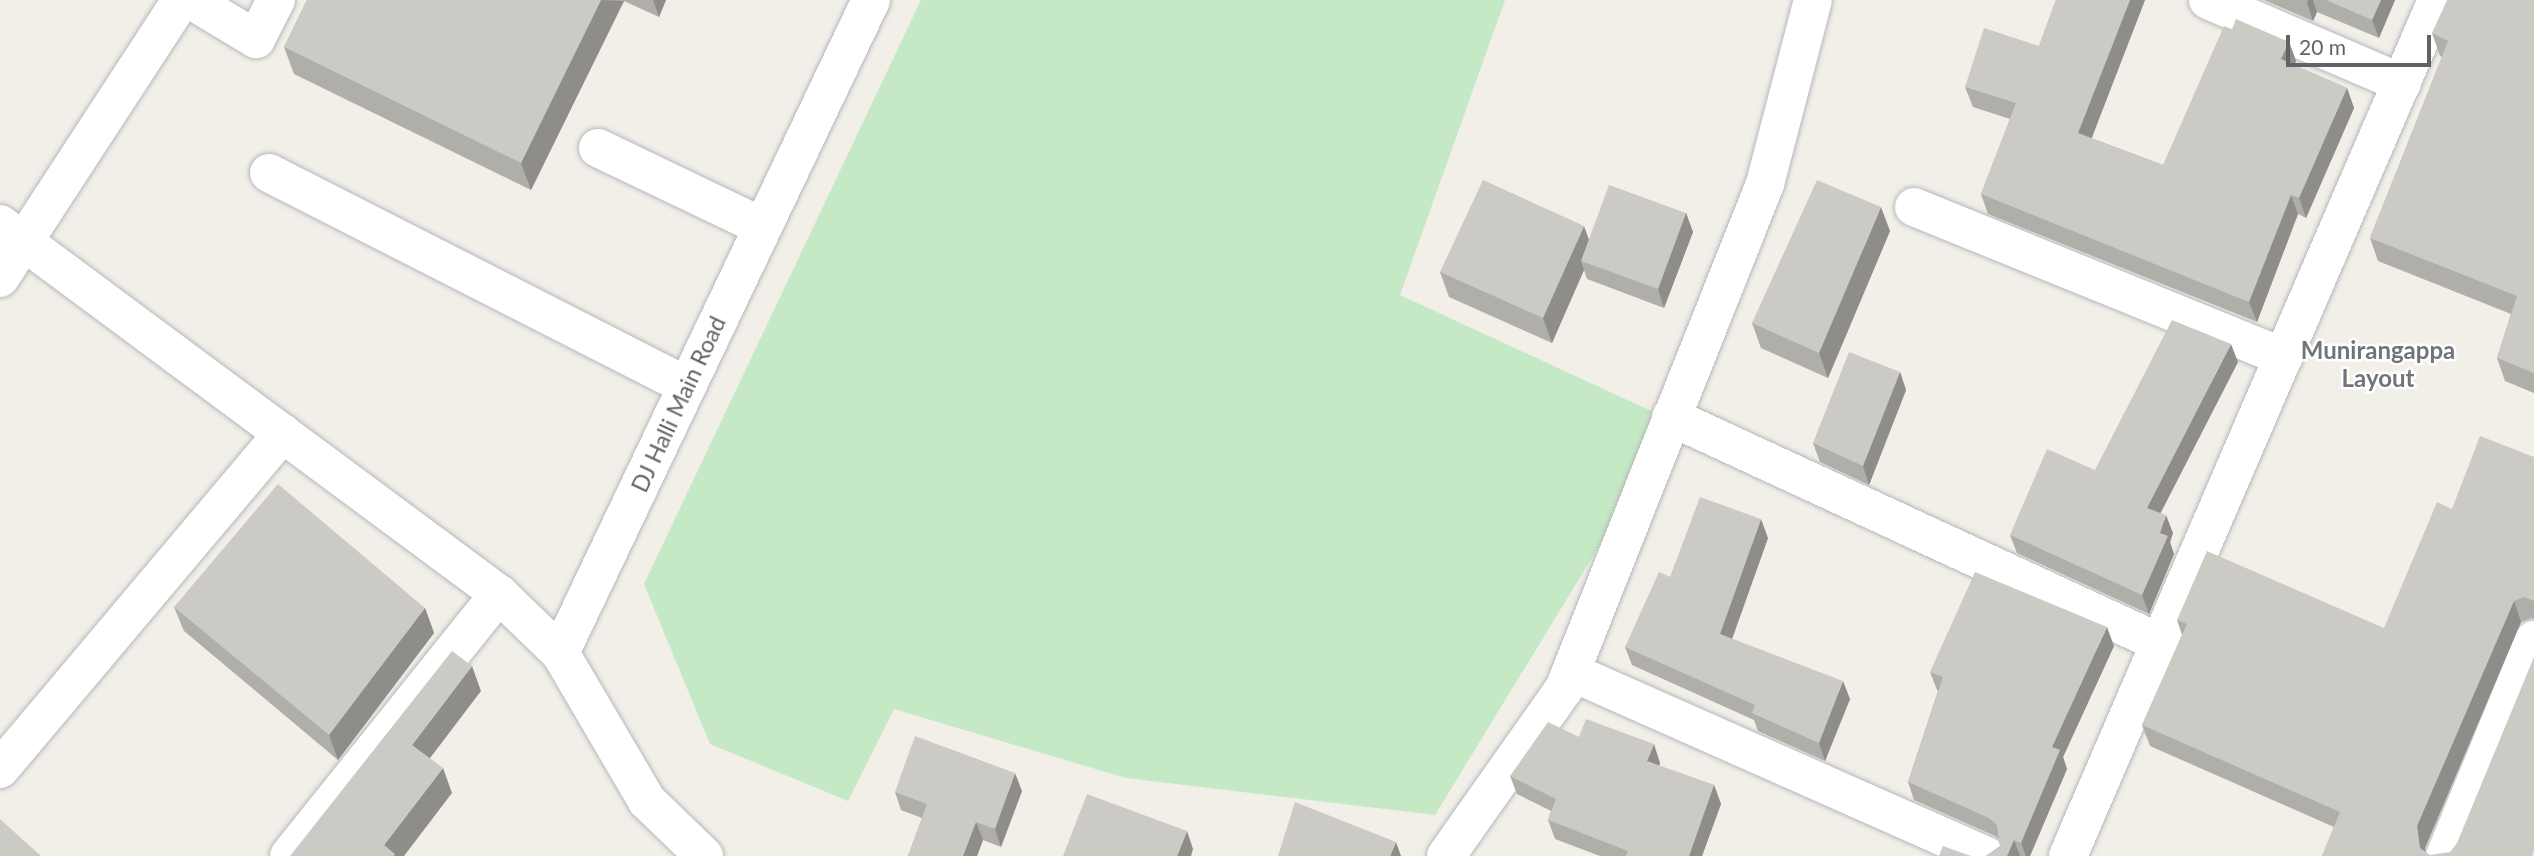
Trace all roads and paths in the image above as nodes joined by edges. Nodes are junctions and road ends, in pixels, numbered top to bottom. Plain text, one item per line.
1 (181, 0) edge
2 (191, 0) edge
3 (276, 0) edge
4 (871, 0) edge
5 (1813, 0) edge
6 (2208, 0) edge
7 (2438, 0) edge
8 (2402, 83) junction
9 (598, 148) dead end
10 (269, 173) dead end
11 (1914, 207) dead end
12 (762, 227) junction
13 (13, 233) edge
14 (0, 278) edge
15 (2284, 357) junction
16 (687, 386) junction
17 (1671, 417) junction
18 (283, 433) junction
19 (499, 594) junction
20 (2534, 640) edge
21 (2160, 643) junction
22 (560, 653) junction
23 (1571, 672) junction
24 (2525, 684) edge
25 (0, 769) edge
26 (289, 856) edge
27 (704, 856) edge
28 (1446, 856) edge
29 (1986, 856) edge
30 (2068, 856) edge
31 (2445, 856) edge

1 - 13 street
2 - 3 street
4 - 12 street, DJ Halli Main Road
5 - 17 street
6 - 8 street
7 - 8 street
8 - 15 street
9 - 12 street
10 - 16 street
11 - 15 street
12 - 16 street, DJ Halli Main Road
13 - 14 street
13 - 18 street
15 - 21 street
16 - 22 street, DJ Halli Main Road
17 - 21 street
17 - 23 street
18 - 19 street
18 - 25 street
19 - 22 street
19 - 26 street
20 - 24 street
21 - 30 street
22 - 27 street
23 - 28 street
23 - 29 street
24 - 31 street

